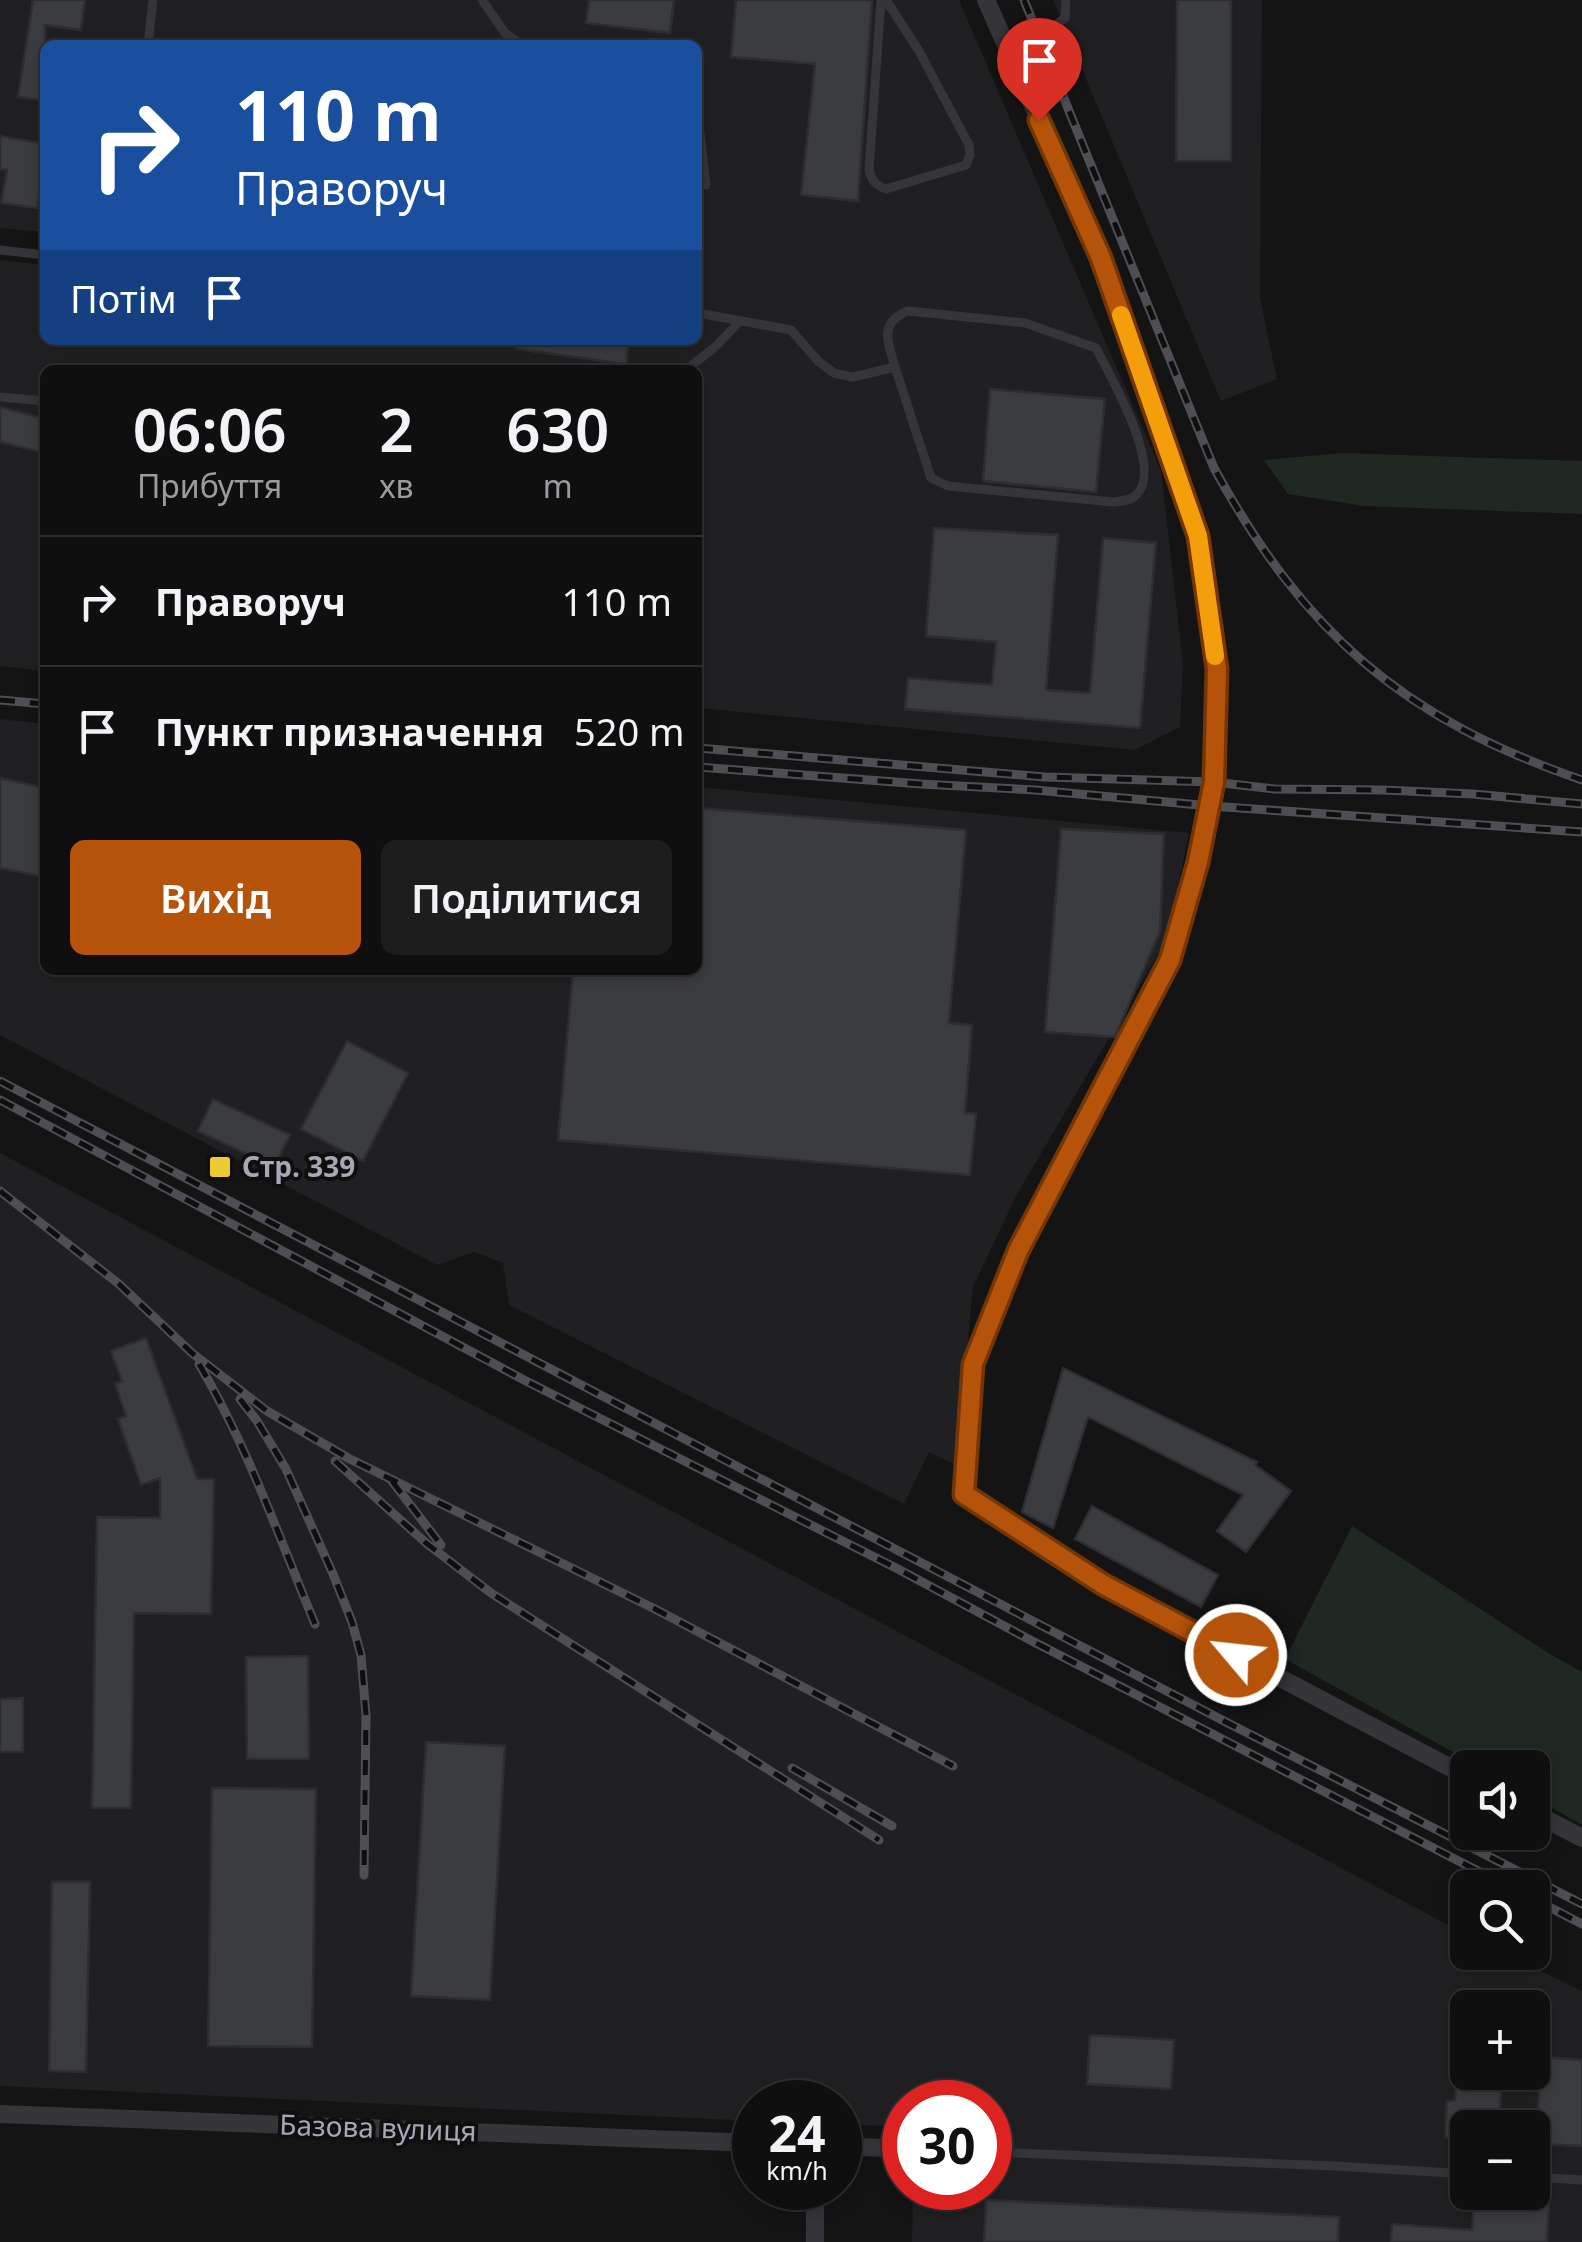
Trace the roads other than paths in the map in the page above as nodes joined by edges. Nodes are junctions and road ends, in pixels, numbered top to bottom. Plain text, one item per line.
1 (153, 0) edge
2 (482, 0) edge
3 (884, 0) edge
4 (986, 0) edge
5 (1066, 0) edge
6 (149, 40) edge
7 (515, 40) edge
8 (1008, 51) junction
9 (702, 150) edge
10 (706, 184) dead end
11 (0, 250) edge
12 (40, 254) edge
13 (702, 314) edge
14 (740, 320) junction
15 (692, 365) edge
16 (895, 367) junction
17 (0, 396) edge
18 (40, 400) edge
19 (1450, 1768) edge
20 (1550, 1821) edge
21 (1582, 1838) edge
22 (0, 2114) edge
23 (732, 2142) edge
24 (1012, 2153) edge
25 (1450, 2173) edge
26 (1550, 2178) edge
27 (1582, 2180) edge
28 (815, 2210) edge
29 (815, 2242) edge

1 - 6 lane
2 - 7 lane
3 - 3 lane
4 - 8 street
5 - 8 lane
8 - 19 street
9 - 10 lane
11 - 12 lane
13 - 14 lane
14 - 15 lane
14 - 16 lane
16 - 16 lane
17 - 18 lane
20 - 21 street
22 - 23 street, Базова вулиця
24 - 25 lane
26 - 27 lane
28 - 29 street

